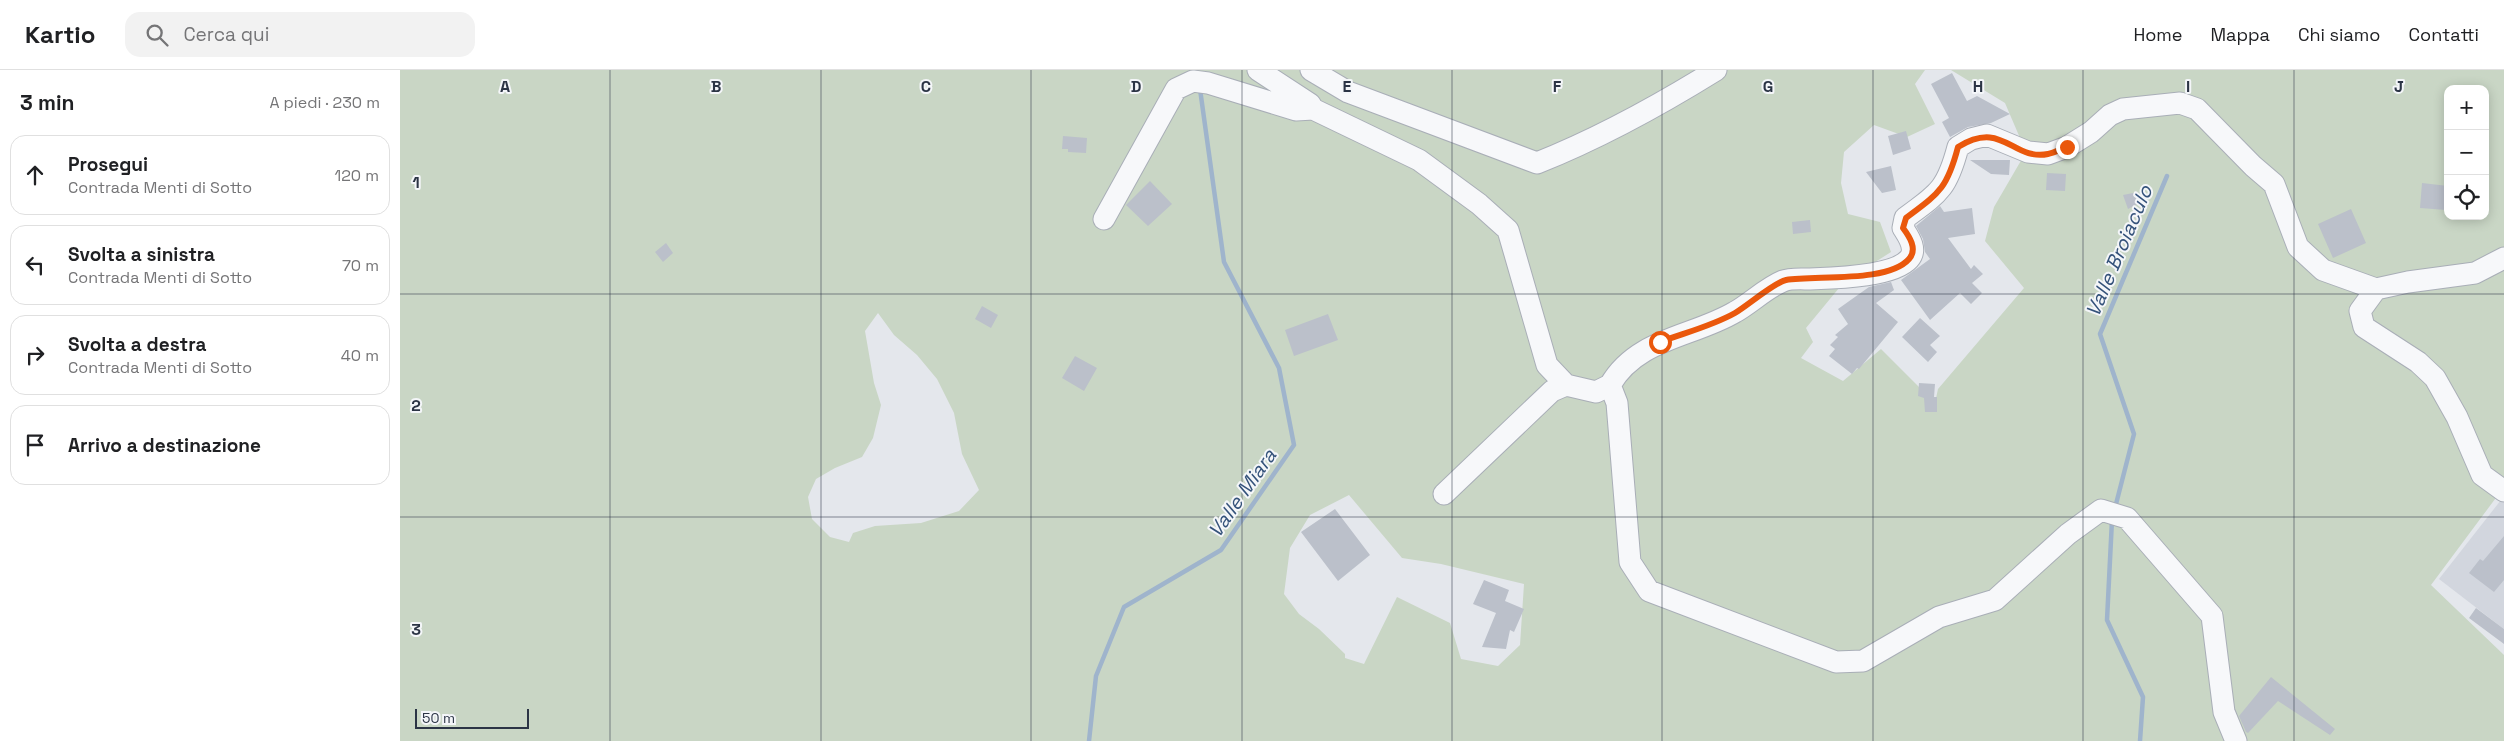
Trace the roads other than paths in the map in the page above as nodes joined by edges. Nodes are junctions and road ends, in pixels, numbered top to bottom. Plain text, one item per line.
1 (1258, 70) edge
2 (1311, 70) edge
3 (1716, 70) edge
4 (1313, 109) junction
5 (1104, 219) dead end
6 (2504, 258) edge
7 (2376, 289) junction
8 (1566, 385) junction
9 (1610, 386) junction
10 (2504, 491) edge
11 (1444, 494) dead end
12 (2236, 741) edge

1 - 4 street
2 - 3 street
4 - 5 street
4 - 8 street
6 - 7 street
7 - 9 street
7 - 10 street
8 - 9 street
8 - 11 street
9 - 12 street

